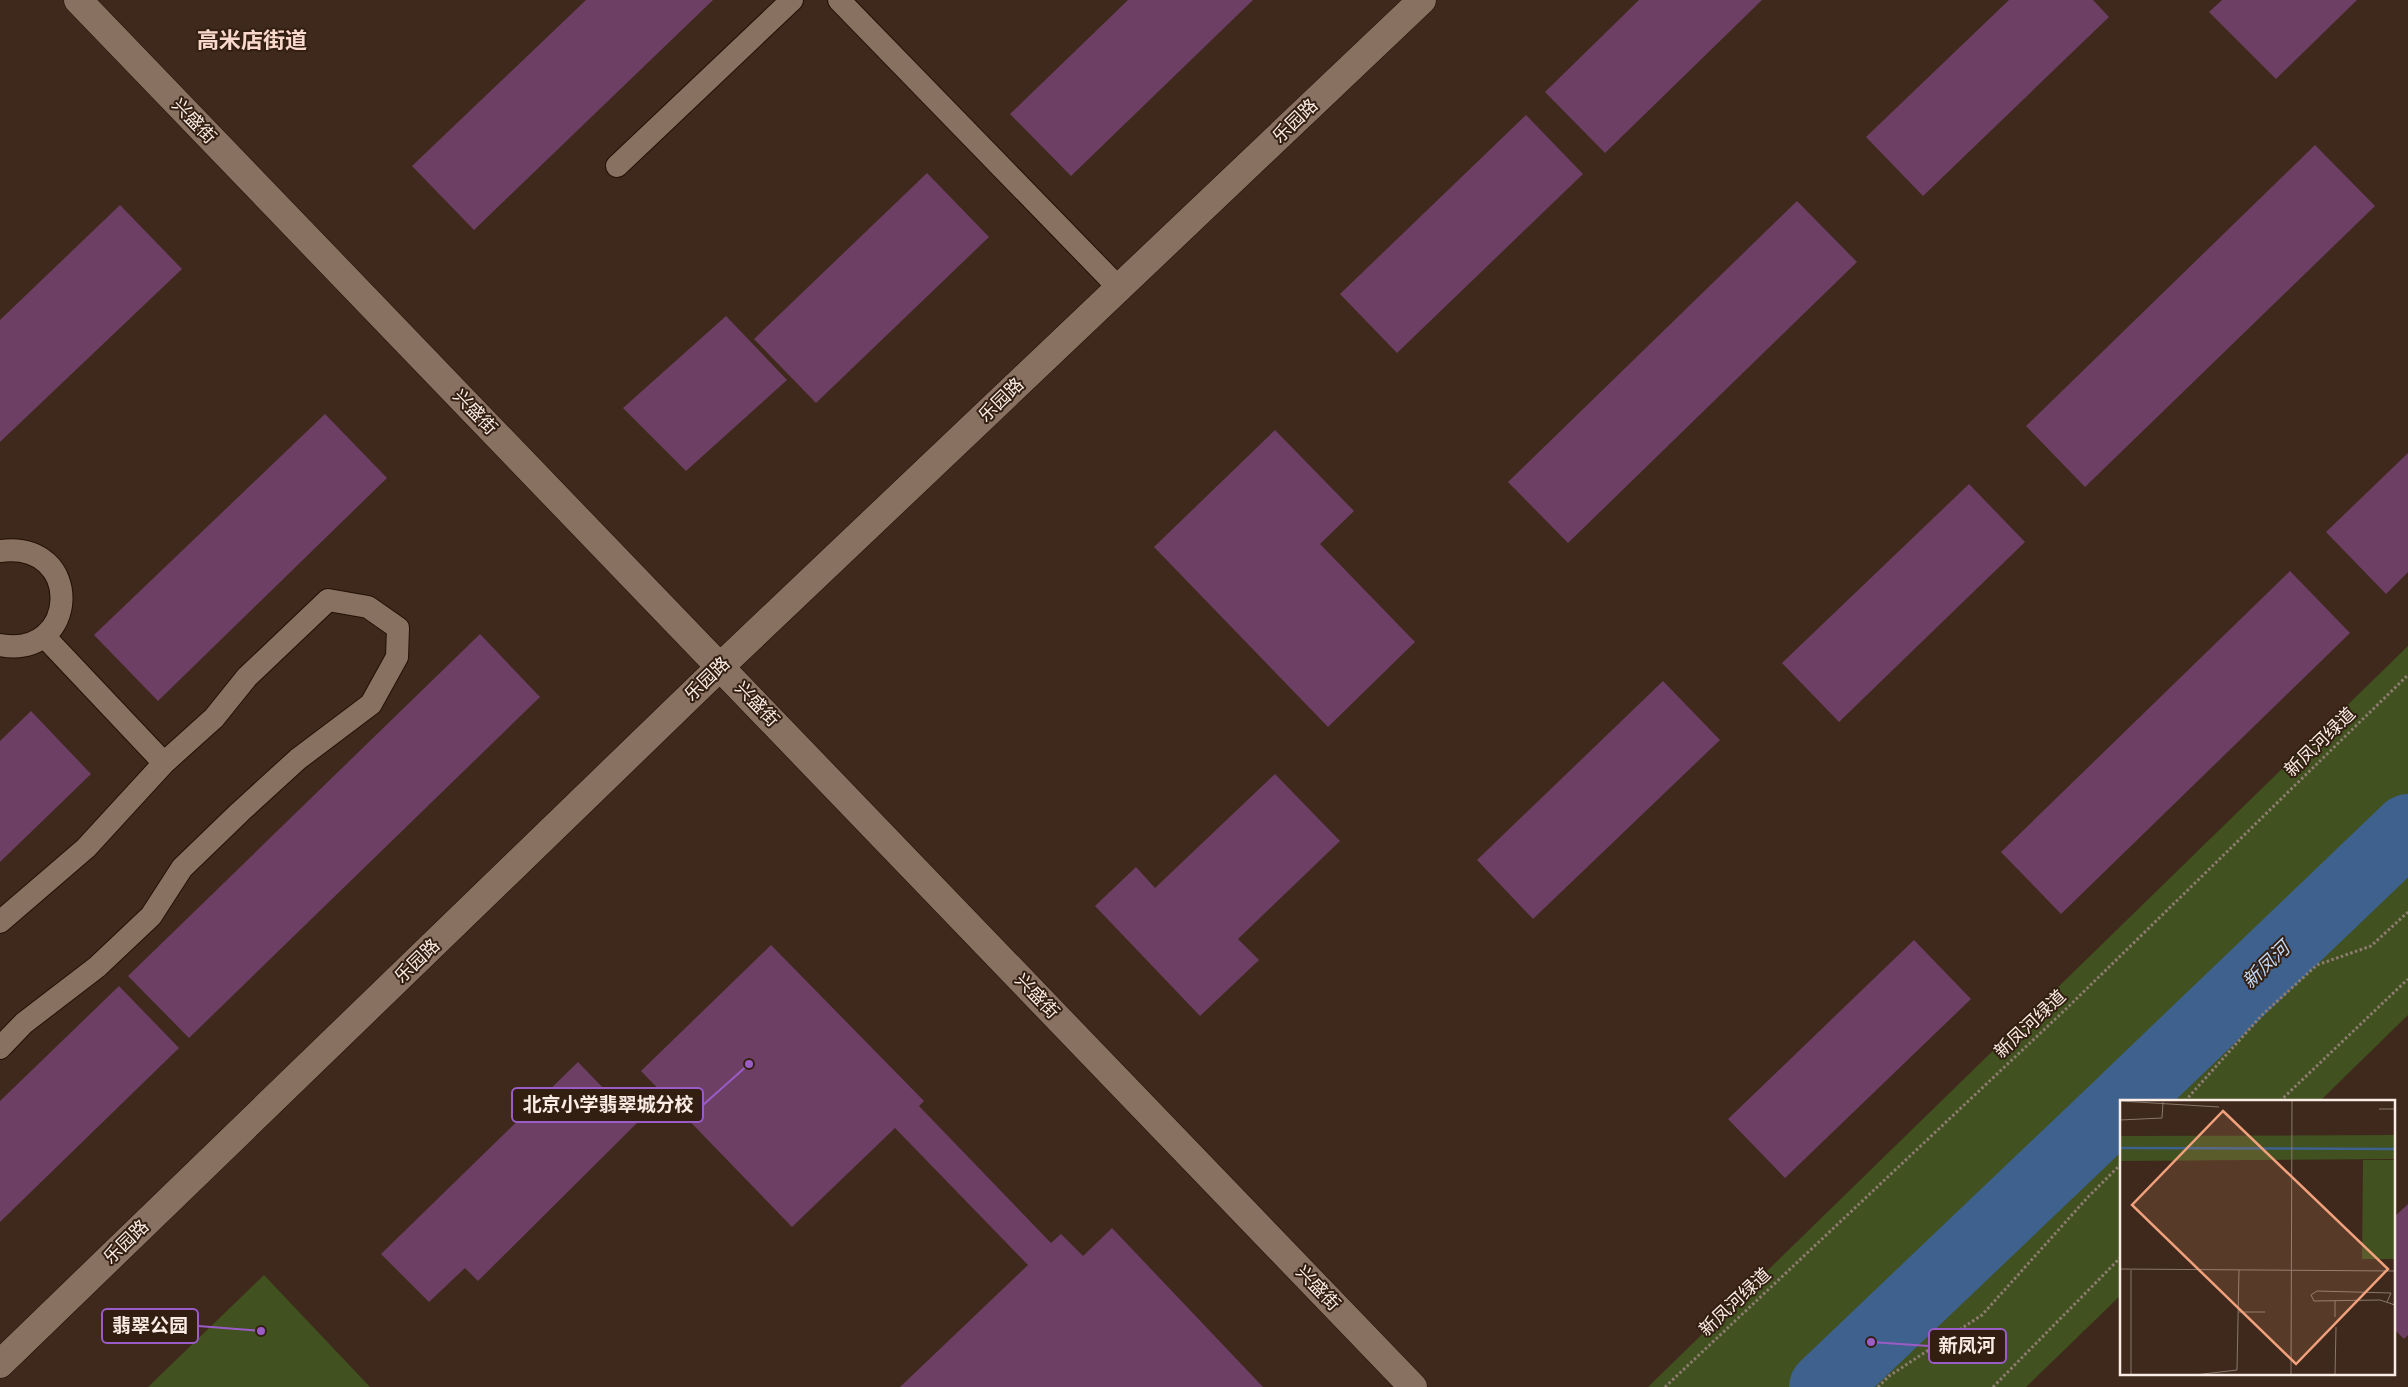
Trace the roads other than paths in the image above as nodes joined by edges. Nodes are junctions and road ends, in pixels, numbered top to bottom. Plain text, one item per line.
1 (78, 0) edge
2 (792, 0) edge
3 (839, 0) edge
4 (1422, 0) edge
5 (617, 166) dead end
6 (1119, 288) junction
7 (0, 551) edge
8 (44, 636) junction
9 (0, 645) edge
10 (721, 666) junction
11 (164, 763) junction
12 (0, 922) edge
13 (0, 1048) edge
14 (0, 1364) edge
15 (1413, 1387) edge

1 - 10 street, 兴盛街
2 - 5 lane
3 - 6 lane
4 - 6 street, 乐园路
6 - 10 street, 乐园路
7 - 8 lane
8 - 9 lane
8 - 11 lane
10 - 14 street, 乐园路
10 - 15 street, 兴盛街
11 - 12 lane
11 - 13 lane

